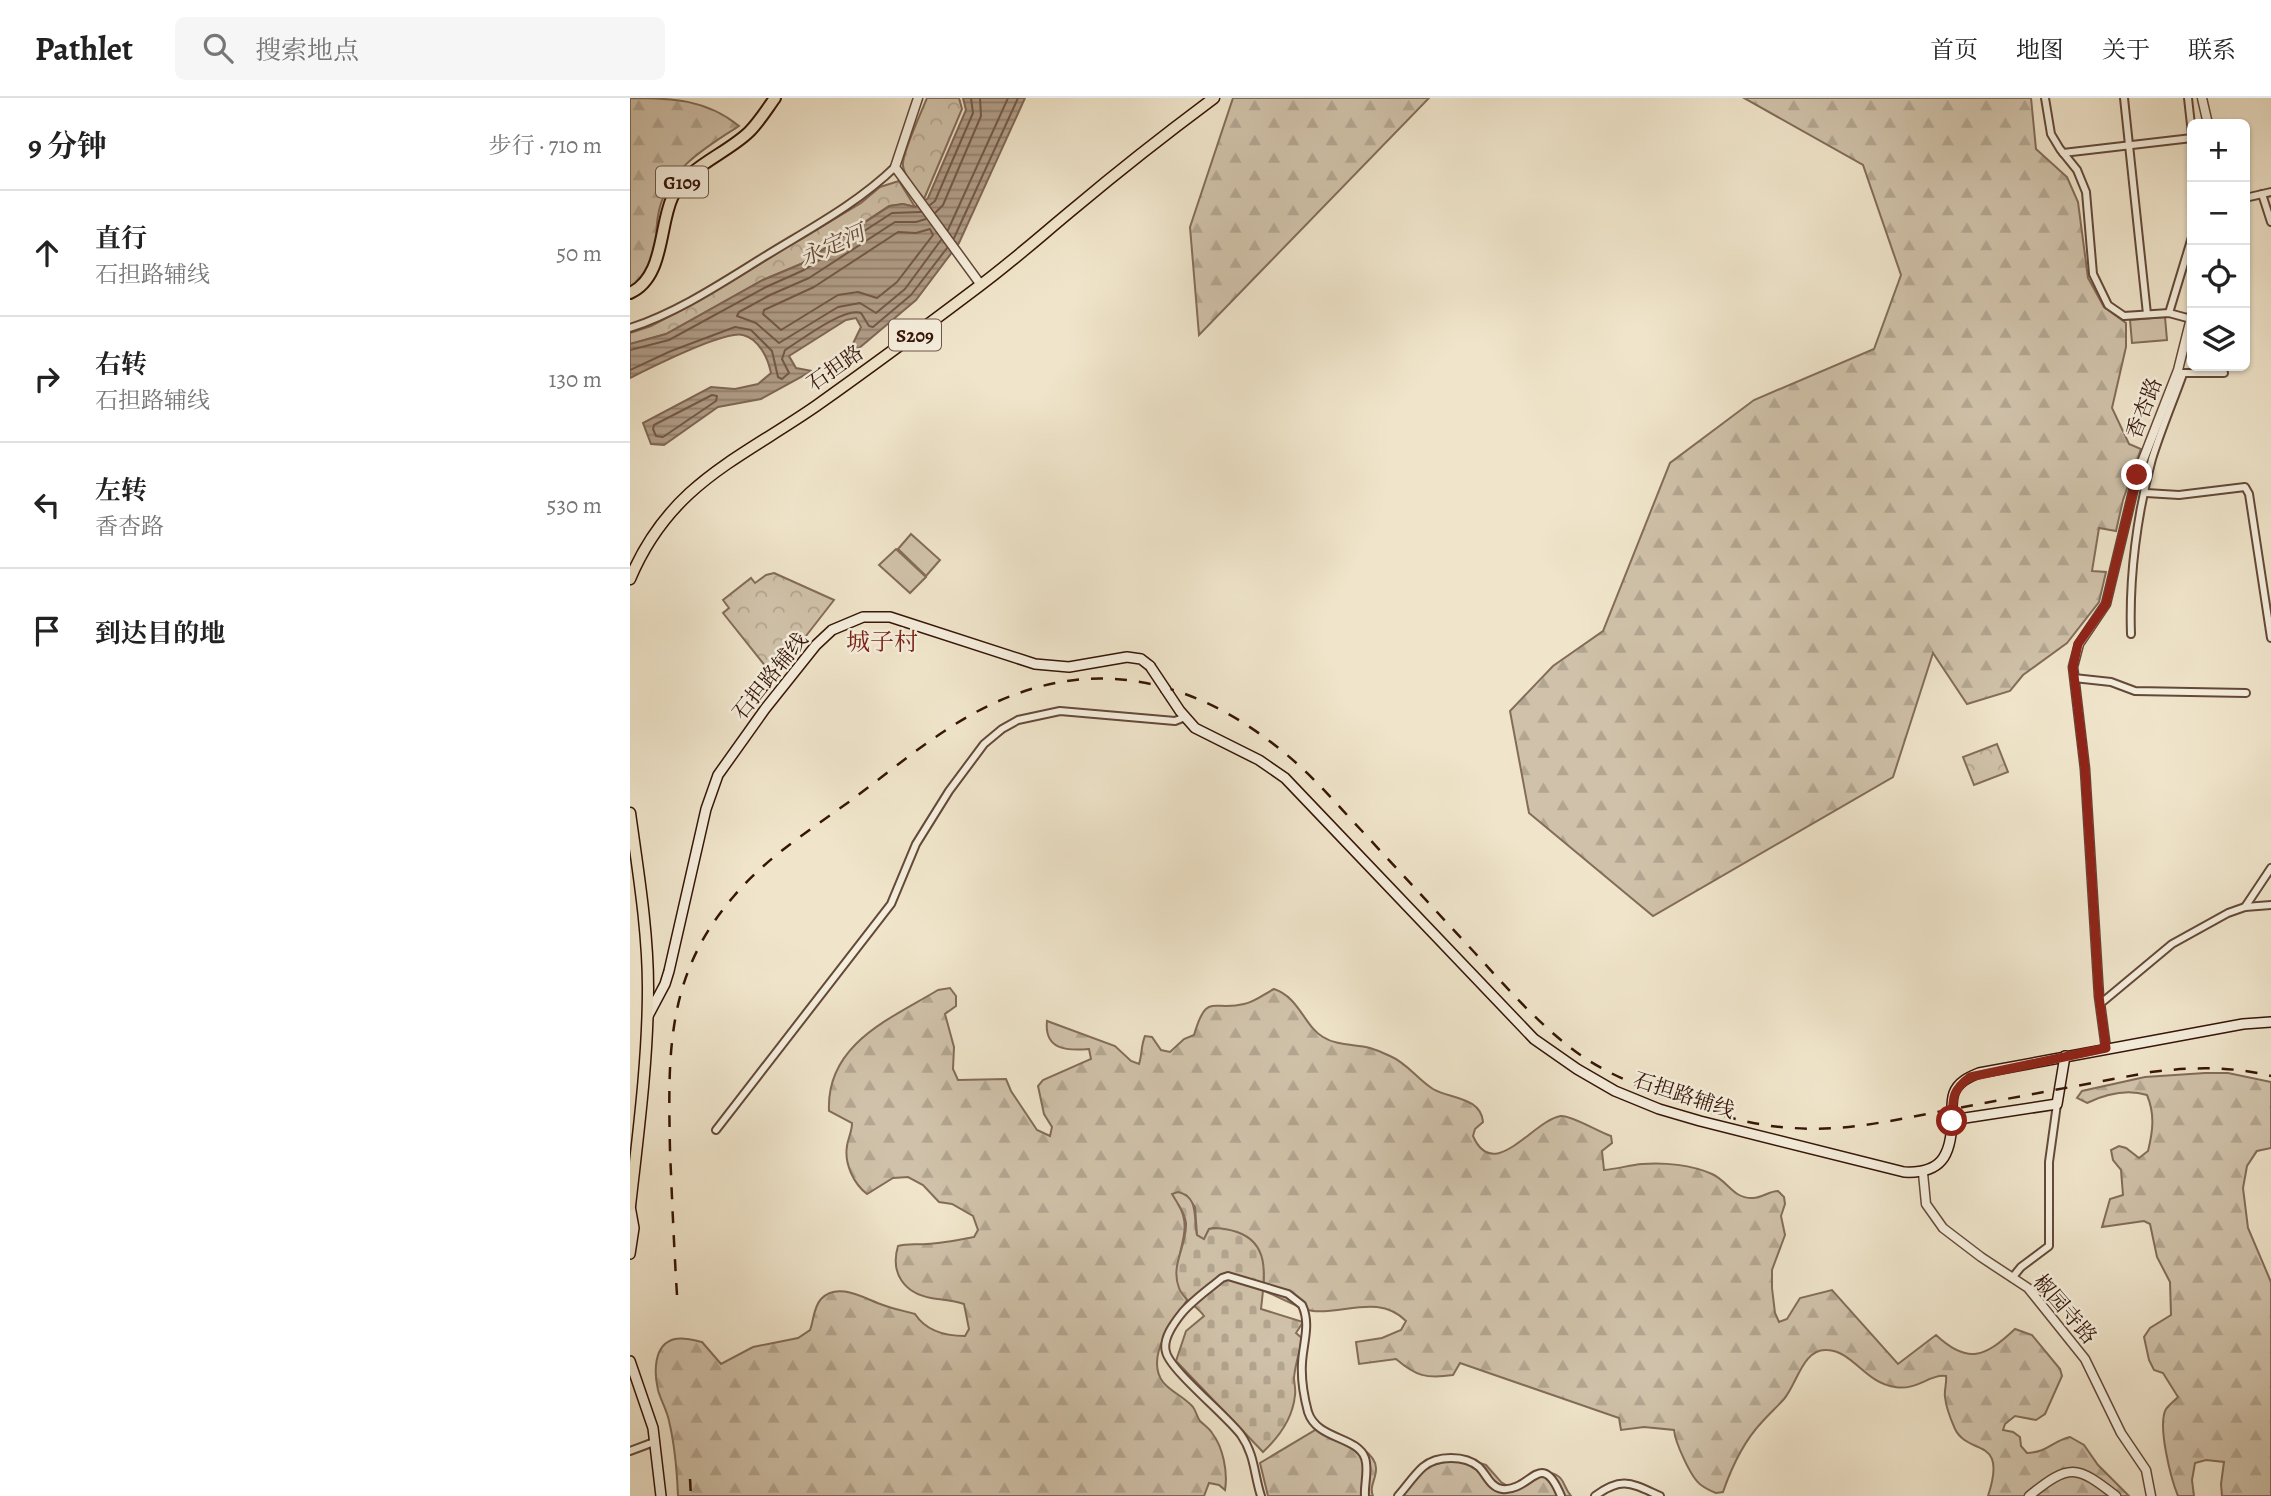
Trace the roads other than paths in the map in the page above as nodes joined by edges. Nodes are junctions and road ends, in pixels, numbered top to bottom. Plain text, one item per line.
1 (775, 98) edge
2 (918, 98) edge
3 (1214, 98) edge
4 (2045, 98) edge
5 (2124, 98) edge
6 (2188, 98) edge
7 (2202, 98) edge
8 (2190, 119) edge
9 (2207, 119) edge
10 (2187, 137) edge
11 (2129, 145) junction
12 (2063, 153) junction
13 (895, 167) junction
14 (2271, 192) edge
15 (2262, 194) junction
16 (2250, 197) edge
17 (2271, 222) edge
18 (2190, 245) edge
19 (981, 285) junction
20 (630, 293) edge
21 (2169, 313) junction
22 (2147, 314) junction
23 (2187, 315) edge
24 (630, 328) edge
25 (2187, 340) edge
26 (2180, 373) junction
27 (2224, 373) dead end
28 (2146, 493) junction
29 (630, 579) edge
30 (2131, 634) dead end
31 (2271, 638) edge
32 (2074, 678) junction
33 (2246, 693) dead end
34 (1185, 717) junction
35 (630, 813) edge
36 (2271, 868) edge
37 (2271, 905) edge
38 (2245, 907) junction
39 (2100, 1004) junction
40 (647, 1018) junction
41 (2271, 1022) edge
42 (2106, 1048) junction
43 (2065, 1056) junction
44 (2057, 1104) junction
45 (1952, 1121) junction
46 (716, 1130) dead end
47 (1923, 1173) junction
48 (630, 1206) edge
49 (630, 1254) edge
50 (2012, 1278) junction
51 (630, 1361) edge
52 (654, 1442) junction
53 (630, 1451) edge
54 (660, 1496) edge
55 (1261, 1496) edge
56 (1365, 1496) edge
57 (1398, 1496) edge
58 (1561, 1496) edge
59 (1595, 1496) edge
60 (1660, 1496) edge
61 (2029, 1496) edge
62 (2116, 1496) edge
63 (2151, 1496) edge

1 - 20 highway, G109
2 - 13 street
3 - 19 main road, 石担路 / S209
4 - 12 street
5 - 11 street
6 - 8 street
7 - 9 street
10 - 11 street
11 - 12 street
11 - 22 street
12 - 22 street
13 - 19 street
13 - 24 street
14 - 15 street
15 - 16 street
15 - 17 street
18 - 21 street
19 - 29 main road, 石担路 / S209
21 - 22 street
21 - 23 street
25 - 26 street, 香杏路
26 - 27 street
26 - 28 street
26 - 32 street, 香杏路
28 - 30 street
28 - 31 street
32 - 33 street
32 - 39 street, 香杏路
34 - 40 main road, 石担路辅线, bridge
34 - 46 street
34 - 47 main road, 石担路辅线
35 - 40 main road
36 - 38 street
37 - 38 street
38 - 39 street
39 - 42 street, 香杏路
40 - 48 main road
41 - 42 main road
42 - 43 main road
43 - 44 main road
43 - 45 main road
44 - 45 main road
44 - 50 street
45 - 47 main road
47 - 50 street, 椒园寺路
48 - 49 main road
50 - 63 street, 椒园寺路
51 - 52 main road
52 - 53 street
52 - 54 main road
55 - 56 street
57 - 58 street
59 - 60 street
61 - 62 street

